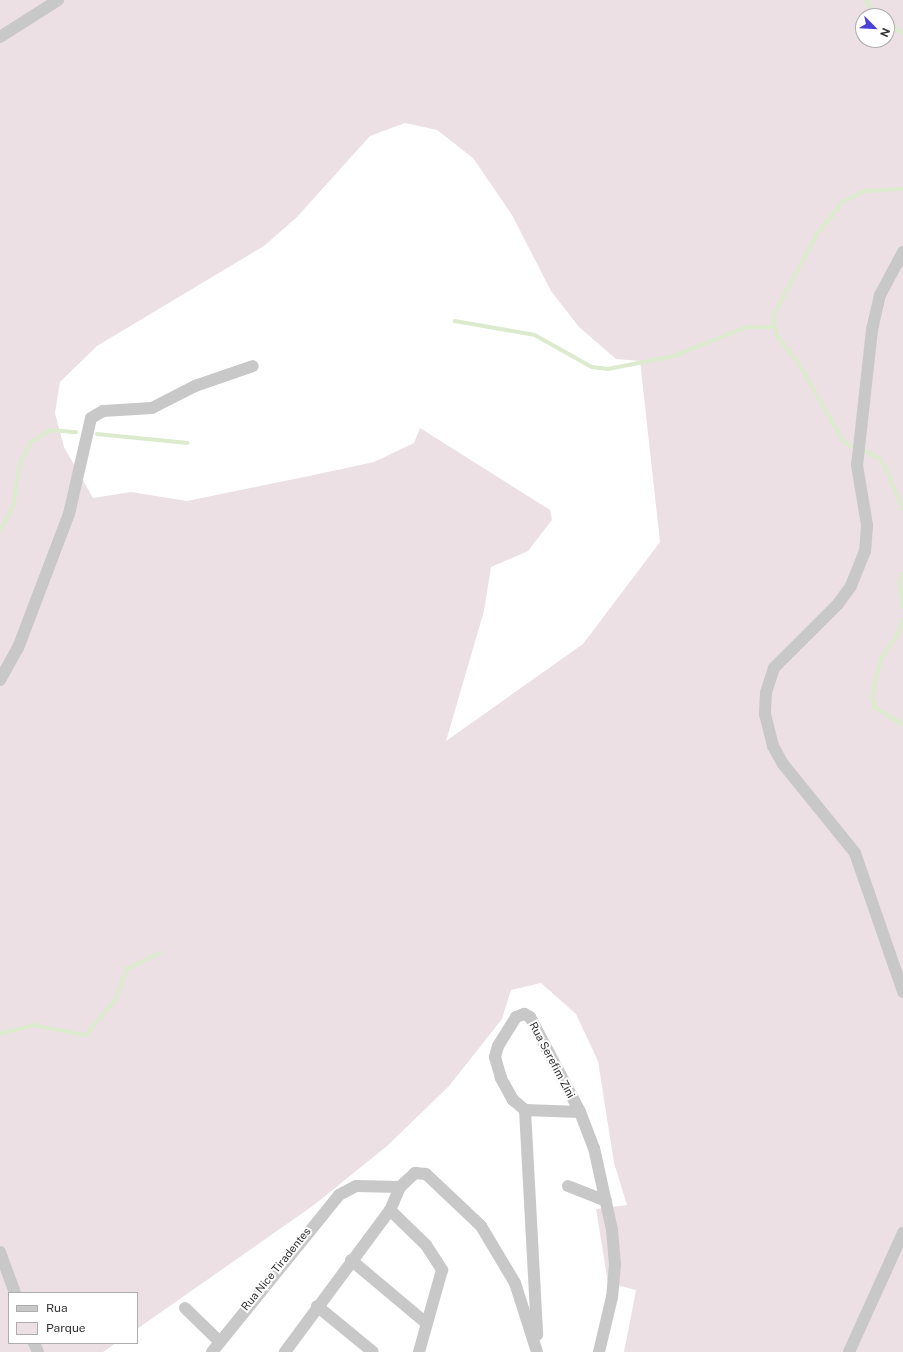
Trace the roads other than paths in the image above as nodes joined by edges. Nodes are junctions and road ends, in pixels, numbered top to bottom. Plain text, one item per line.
1 (58, 0) edge
2 (0, 37) edge
3 (903, 252) edge
4 (253, 366) dead end
5 (0, 680) edge
6 (903, 992) edge
7 (525, 1110) junction
8 (580, 1112) junction
9 (400, 1186) junction
10 (568, 1186) dead end
11 (606, 1201) junction
12 (390, 1210) junction
13 (903, 1233) edge
14 (0, 1252) edge
15 (351, 1260) junction
16 (15, 1292) edge
17 (317, 1306) junction
18 (185, 1308) dead end
19 (426, 1323) junction
20 (220, 1342) junction
21 (537, 1351) edge
22 (212, 1352) edge
23 (286, 1352) edge
24 (373, 1352) edge
25 (418, 1352) edge
26 (599, 1352) edge
27 (849, 1352) edge

1 - 2 street
3 - 6 street
4 - 5 street
7 - 8 street, Rua Serefim Zini
7 - 8 street, Rua Serefim Zini
7 - 21 street
8 - 11 street, Rua Serefim Zini
9 - 12 street
9 - 20 street, Rua Nice Tiradentes
9 - 21 street
10 - 11 street
11 - 26 street, Rua Serefim Zini
12 - 15 street
12 - 19 street
13 - 27 street
14 - 16 street
15 - 17 street
15 - 19 street
17 - 23 street
17 - 24 street
18 - 20 street
19 - 25 street
20 - 22 street, Rua Nice Tiradentes

